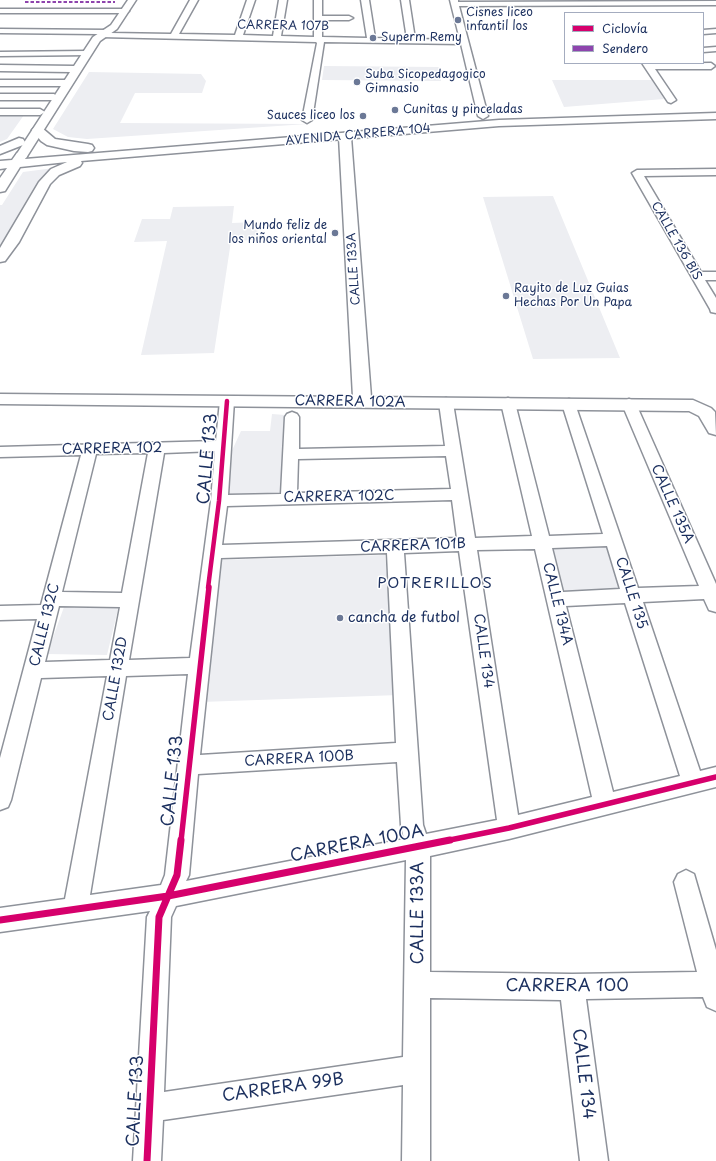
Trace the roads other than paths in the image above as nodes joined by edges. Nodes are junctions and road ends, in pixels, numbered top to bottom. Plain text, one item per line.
1 (132, 0) edge
2 (194, 0) edge
3 (250, 0) edge
4 (283, 0) edge
5 (318, 0) edge
6 (365, 0) edge
7 (405, 0) edge
8 (23, 1) edge
9 (115, 2) dead end
10 (454, 2) edge
11 (569, 2) edge
12 (716, 3) edge
13 (604, 4) junction
14 (0, 11) edge
15 (16, 11) junction
16 (125, 11) junction
17 (610, 12) edge
18 (318, 18) junction
19 (349, 18) dead end
20 (0, 30) edge
21 (704, 32) edge
22 (716, 32) edge
23 (174, 36) junction
24 (97, 38) junction
25 (238, 38) junction
26 (278, 38) junction
27 (318, 39) junction
28 (372, 40) junction
29 (411, 41) junction
30 (464, 42) junction
31 (716, 49) edge
32 (704, 50) edge
33 (86, 53) junction
34 (0, 54) edge
35 (704, 57) edge
36 (647, 65) edge
37 (0, 68) edge
38 (76, 69) junction
39 (714, 69) edge
40 (0, 83) edge
41 (67, 83) junction
42 (0, 97) edge
43 (54, 98) junction
44 (671, 100) dead end
45 (716, 108) edge
46 (0, 112) edge
47 (40, 112) junction
48 (483, 116) junction
49 (716, 116) edge
50 (307, 120) dead end
51 (38, 130) junction
52 (345, 136) junction
53 (92, 152) junction
54 (6, 160) edge
55 (716, 172) edge
56 (0, 188) edge
57 (0, 258) edge
58 (697, 276) junction
59 (716, 276) edge
60 (716, 309) edge
61 (0, 399) edge
62 (227, 401) junction
63 (362, 402) junction
64 (446, 403) junction
65 (508, 403) junction
66 (569, 404) junction
67 (629, 404) junction
68 (292, 418) dead end
69 (716, 430) edge
70 (223, 446) junction
71 (157, 448) junction
72 (90, 449) junction
73 (453, 451) junction
74 (0, 452) edge
75 (290, 454) junction
76 (460, 494) junction
77 (289, 498) junction
78 (219, 501) junction
79 (614, 540) junction
80 (542, 542) junction
81 (467, 544) junction
82 (395, 546) junction
83 (213, 552) junction
84 (632, 596) junction
85 (714, 596) edge
86 (556, 599) junction
87 (130, 600) junction
88 (50, 605) junction
89 (0, 613) edge
90 (198, 666) junction
91 (118, 668) junction
92 (34, 670) junction
93 (408, 752) junction
94 (189, 765) junction
95 (716, 777) edge
96 (693, 783) junction
97 (0, 800) edge
98 (605, 804) junction
99 (509, 828) junction
100 (418, 847) junction
101 (686, 882) dead end
102 (168, 896) junction
103 (75, 910) junction
104 (0, 920) edge
105 (418, 985) junction
106 (572, 987) junction
107 (715, 988) edge
108 (417, 1069) junction
109 (149, 1108) junction
110 (147, 1161) edge
111 (416, 1161) edge
112 (594, 1161) edge

1 - 16 main road
2 - 23 street
3 - 25 street
4 - 26 street
5 - 18 street
6 - 28 street
7 - 29 street
8 - 9 street
8 - 15 street
10 - 11 street
10 - 30 street
11 - 13 street
12 - 13 street
13 - 17 street
14 - 15 street
15 - 16 street
15 - 20 street
16 - 24 main road
18 - 19 street
18 - 27 street
20 - 24 street, CARRERA 107B
21 - 22 street
23 - 24 street, CARRERA 107B
23 - 25 street, CARRERA 107B
24 - 33 main road
25 - 26 street, CARRERA 107B
26 - 27 street, CARRERA 107B
27 - 28 street, CARRERA 107B
27 - 50 street
28 - 29 street, CARRERA 107B
29 - 30 street, CARRERA 107B
30 - 48 street
31 - 32 street
33 - 34 street
33 - 38 main road
35 - 39 street
36 - 39 street
36 - 44 street
37 - 38 main road
38 - 41 main road
40 - 41 street
41 - 43 main road
41 - 51 main road
42 - 43 street
43 - 47 main road
45 - 48 main road, AVENIDA CARRERA 104
46 - 47 street
47 - 54 main road
48 - 53 main road, AVENIDA CARRERA 104
49 - 52 main road, AVENIDA CARRERA 104
51 - 53 main road
51 - 54 main road
52 - 53 main road, AVENIDA CARRERA 104
52 - 63 main road, CALLE 133A
53 - 54 main road, AVENIDA CARRERA 104
53 - 57 main road
54 - 56 main road
55 - 58 street, CALLE 136 BIS
58 - 59 street
58 - 60 street, CALLE 136 BIS
61 - 62 main road, CARRERA 102A
62 - 63 main road, CARRERA 102A
62 - 70 street, CALLE 133
63 - 64 main road, CARRERA 102A
64 - 65 main road, CARRERA 102A
64 - 73 street, CALLE 134
65 - 66 main road, CARRERA 102A
65 - 80 street, CALLE 134A
66 - 67 main road, CARRERA 102A
66 - 79 street, CALLE 135
67 - 69 main road, CARRERA 102A
67 - 85 street, CALLE 135A
68 - 75 street
70 - 71 street, CARRERA 102
70 - 78 street, CALLE 133
71 - 72 street, CARRERA 102
71 - 87 street, CALLE 132D
72 - 74 street, CARRERA 102
72 - 88 street, CALLE 132C
73 - 75 street
73 - 76 street, CALLE 134
75 - 77 street
76 - 77 street, CARRERA 102C
76 - 81 street, CALLE 134
77 - 78 street, CARRERA 102C
78 - 83 street, CALLE 133
79 - 80 street, CARRERA 101B
79 - 84 street, CALLE 135
80 - 81 street, CARRERA 101B
80 - 86 street, CALLE 134A
81 - 82 street, CARRERA 101B
81 - 99 street, CALLE 134
82 - 83 street, CARRERA 101B
82 - 93 street, CALLE 133A
83 - 90 street, CALLE 133
84 - 85 street
84 - 86 street
84 - 96 street, CALLE 135
86 - 98 street, CALLE 134A
87 - 88 street
87 - 91 street, CALLE 132D
88 - 89 street
88 - 92 street, CALLE 132C
90 - 91 street
90 - 94 street, CALLE 133
91 - 92 street
91 - 103 street, CALLE 132D
92 - 97 street, CALLE 132C
93 - 94 street, CARRERA 100B
93 - 100 street, CALLE 133A
94 - 102 street, CALLE 133
95 - 96 street, CARRERA 100A
96 - 98 street, CARRERA 100A
98 - 99 street, CARRERA 100A
99 - 100 street, CARRERA 100A
100 - 102 street, CARRERA 100A
100 - 105 street, CALLE 133A
101 - 107 street
102 - 103 street, CARRERA 100A
102 - 109 street, CALLE 133
103 - 104 street, CARRERA 100A
105 - 106 street, CARRERA 100
105 - 108 street, CALLE 133A
106 - 107 street, CARRERA 100
106 - 112 street, CALLE 134
108 - 109 street, CARRERA 99B
108 - 111 street, CALLE 133A
109 - 110 street, CALLE 133

